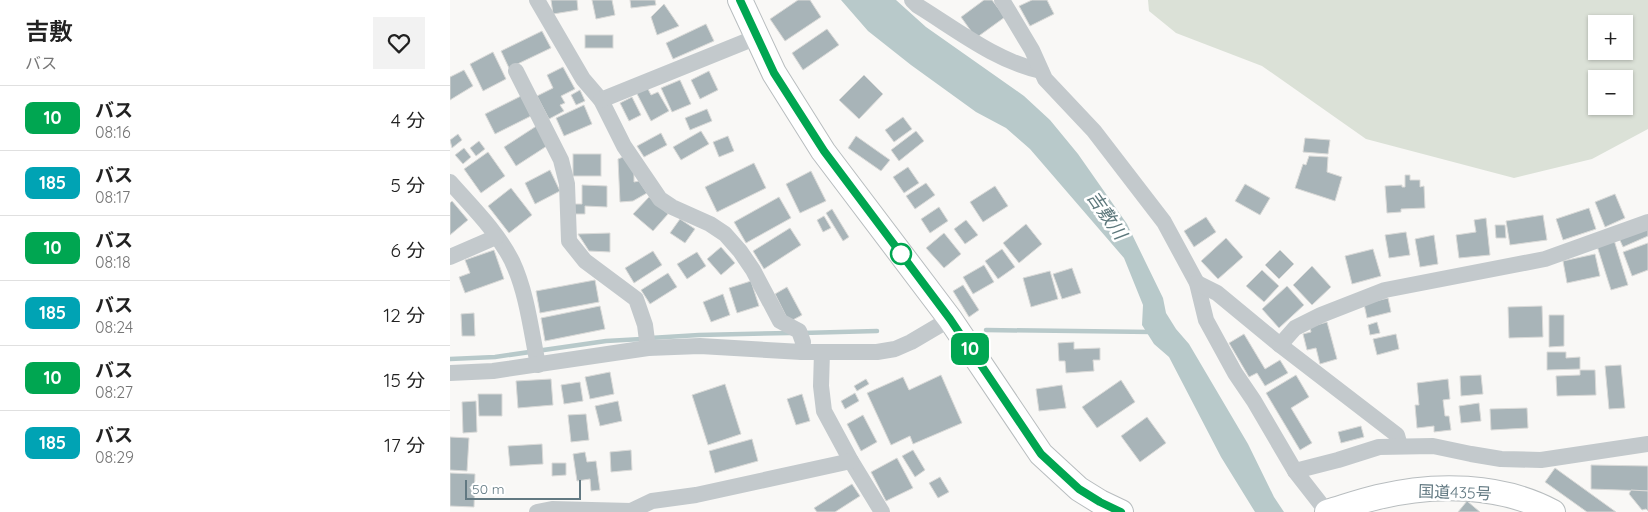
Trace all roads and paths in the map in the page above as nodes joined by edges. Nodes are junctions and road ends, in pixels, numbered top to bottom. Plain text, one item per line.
1 (537, 0) edge
2 (740, 0) edge
3 (912, 0) edge
4 (1002, 0) edge
5 (757, 37) junction
6 (516, 70) dead end
7 (1041, 71) junction
8 (601, 100) junction
9 (450, 182) edge
10 (1648, 222) edge
11 (496, 237) junction
12 (450, 257) edge
13 (1197, 283) junction
14 (950, 319) junction
15 (1280, 345) junction
16 (648, 348) junction
17 (802, 352) junction
18 (822, 352) junction
19 (538, 365) junction
20 (450, 373) edge
21 (1648, 444) edge
22 (1400, 446) junction
23 (851, 461) junction
24 (1295, 471) junction
25 (648, 508) edge
26 (537, 512) edge
27 (631, 512) edge
28 (882, 512) edge
29 (1121, 512) edge
30 (1327, 512) edge
31 (1553, 512) edge

1 - 8 street
2 - 5 highway
3 - 7 street
4 - 7 street
5 - 8 street
5 - 14 highway
6 - 16 street
7 - 13 street
8 - 17 street
9 - 11 street
10 - 15 street
11 - 12 street
11 - 19 street
13 - 15 street
13 - 24 street
14 - 18 street
14 - 29 highway
15 - 22 street
16 - 17 street
16 - 19 street
17 - 18 street
18 - 23 street
19 - 20 street
21 - 22 street
22 - 24 street
23 - 25 street
23 - 28 street
24 - 30 street
25 - 27 street
26 - 27 street
30 - 31 highway, 国道435号

